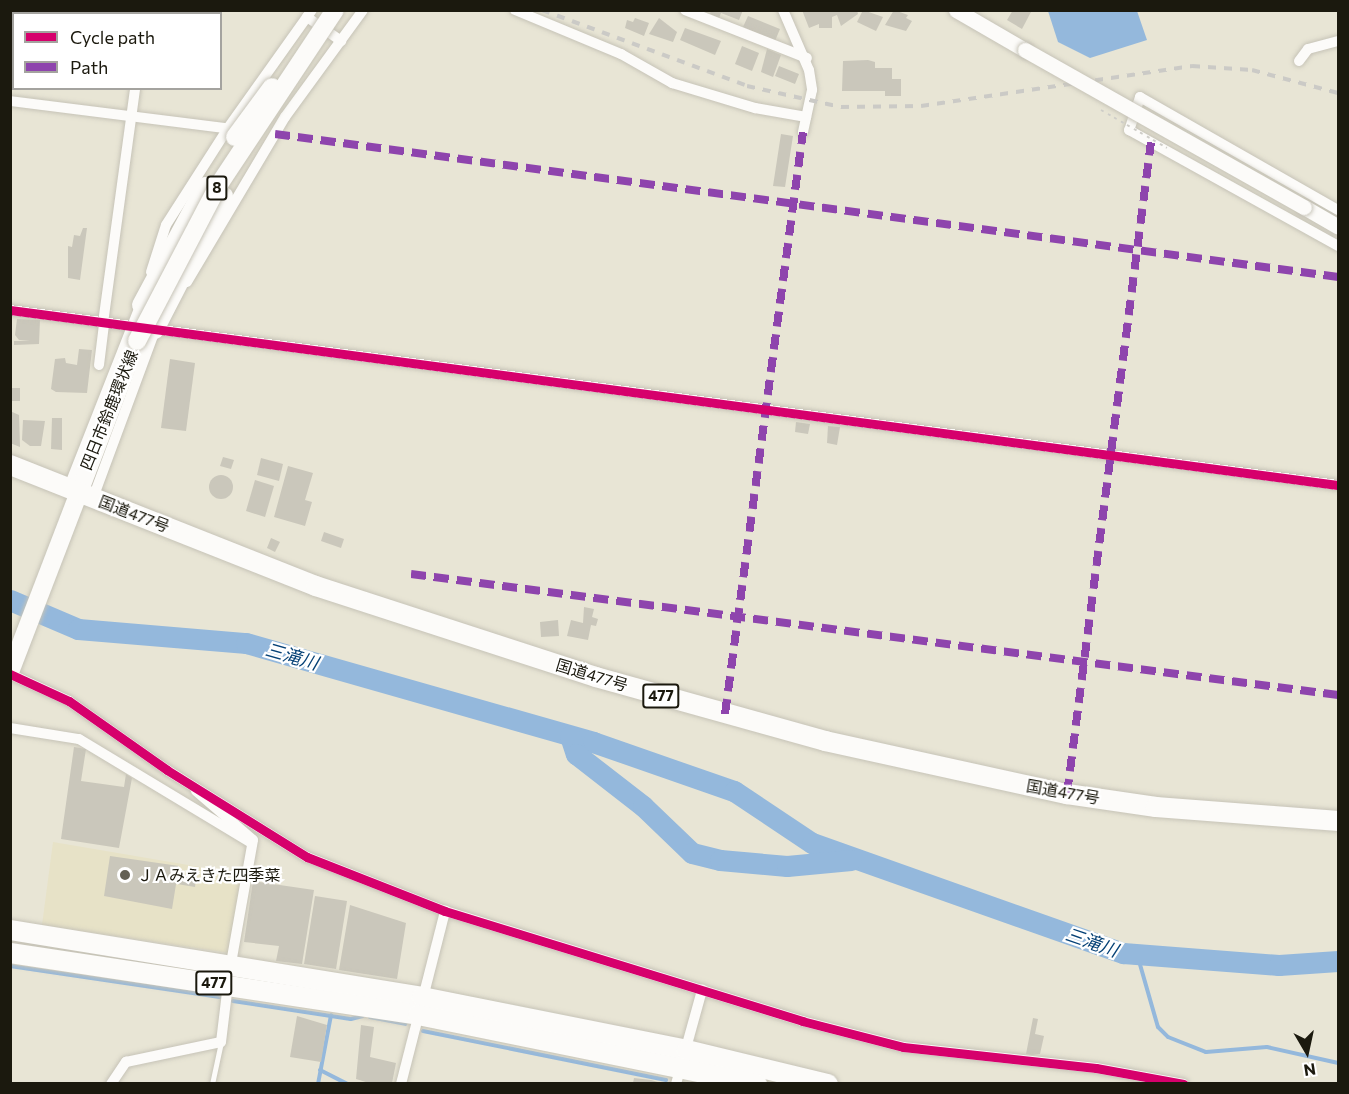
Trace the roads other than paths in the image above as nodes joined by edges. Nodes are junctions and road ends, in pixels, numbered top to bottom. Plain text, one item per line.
1 (335, 10) edge
2 (363, 10) edge
3 (515, 10) edge
4 (685, 10) edge
5 (773, 10) edge
6 (956, 10) edge
7 (784, 13) edge
8 (310, 14) edge
9 (976, 15) edge
10 (341, 40) junction
11 (1338, 41) edge
12 (311, 44) junction
13 (807, 58) junction
14 (1299, 61) dead end
15 (135, 90) edge
16 (10, 101) edge
17 (131, 117) junction
18 (806, 117) junction
19 (228, 128) junction
20 (803, 132) dead end
21 (275, 134) junction
22 (1338, 210) edge
23 (1338, 227) edge
24 (1338, 246) edge
25 (174, 294) junction
26 (141, 305) junction
27 (10, 310) edge
28 (104, 324) junction
29 (155, 330) junction
30 (134, 333) junction
31 (99, 366) dead end
32 (10, 465) edge
33 (1338, 485) edge
34 (79, 493) junction
35 (10, 673) edge
36 (10, 728) edge
37 (187, 783) junction
38 (1338, 821) edge
39 (253, 844) junction
40 (445, 911) junction
41 (10, 930) edge
42 (10, 953) edge
43 (231, 966) junction
44 (228, 986) junction
45 (702, 990) junction
46 (420, 1006) junction
47 (220, 1042) junction
48 (681, 1067) edge
49 (111, 1083) edge
50 (212, 1083) edge
51 (401, 1083) edge
52 (757, 1083) edge
53 (828, 1083) edge
54 (1184, 1083) edge

1 - 12 main road, 四日市鈴鹿環状線 / 8, bridge
2 - 10 street
3 - 18 street
4 - 13 street
5 - 7 street
6 - 9 street
7 - 13 street
8 - 10 street
8 - 19 street
9 - 23 street, bridge
10 - 21 street
11 - 14 street
12 - 25 main road, 8, bridge
12 - 26 main road, 8, bridge
12 - 30 main road, 四日市鈴鹿環状線 / 8, bridge
13 - 18 street
15 - 17 street
16 - 17 street
17 - 19 street
17 - 28 street
18 - 20 street
19 - 21 street
19 - 26 street
21 - 25 street
22 - 24 street
25 - 29 main road, 8
26 - 30 street
27 - 28 street
28 - 30 street
28 - 31 street
29 - 30 street
29 - 33 street
29 - 34 street
30 - 34 main road, 四日市鈴鹿環状線 / 8
32 - 34 highway, 国道477号 / 477
34 - 35 main road, 四日市鈴鹿環状線 / 8
34 - 38 highway, 国道477号 / 477
35 - 37 street
36 - 39 street
37 - 39 street
37 - 40 street
39 - 43 street
40 - 45 street
40 - 46 street
41 - 43 highway, 477
42 - 44 highway, 477
43 - 44 street
43 - 46 highway, 477
44 - 46 highway, 477
44 - 47 street
45 - 48 street
45 - 54 street
46 - 48 highway, 477
46 - 51 street
47 - 49 street
47 - 50 lane
48 - 52 highway, 477
48 - 53 highway, 477

